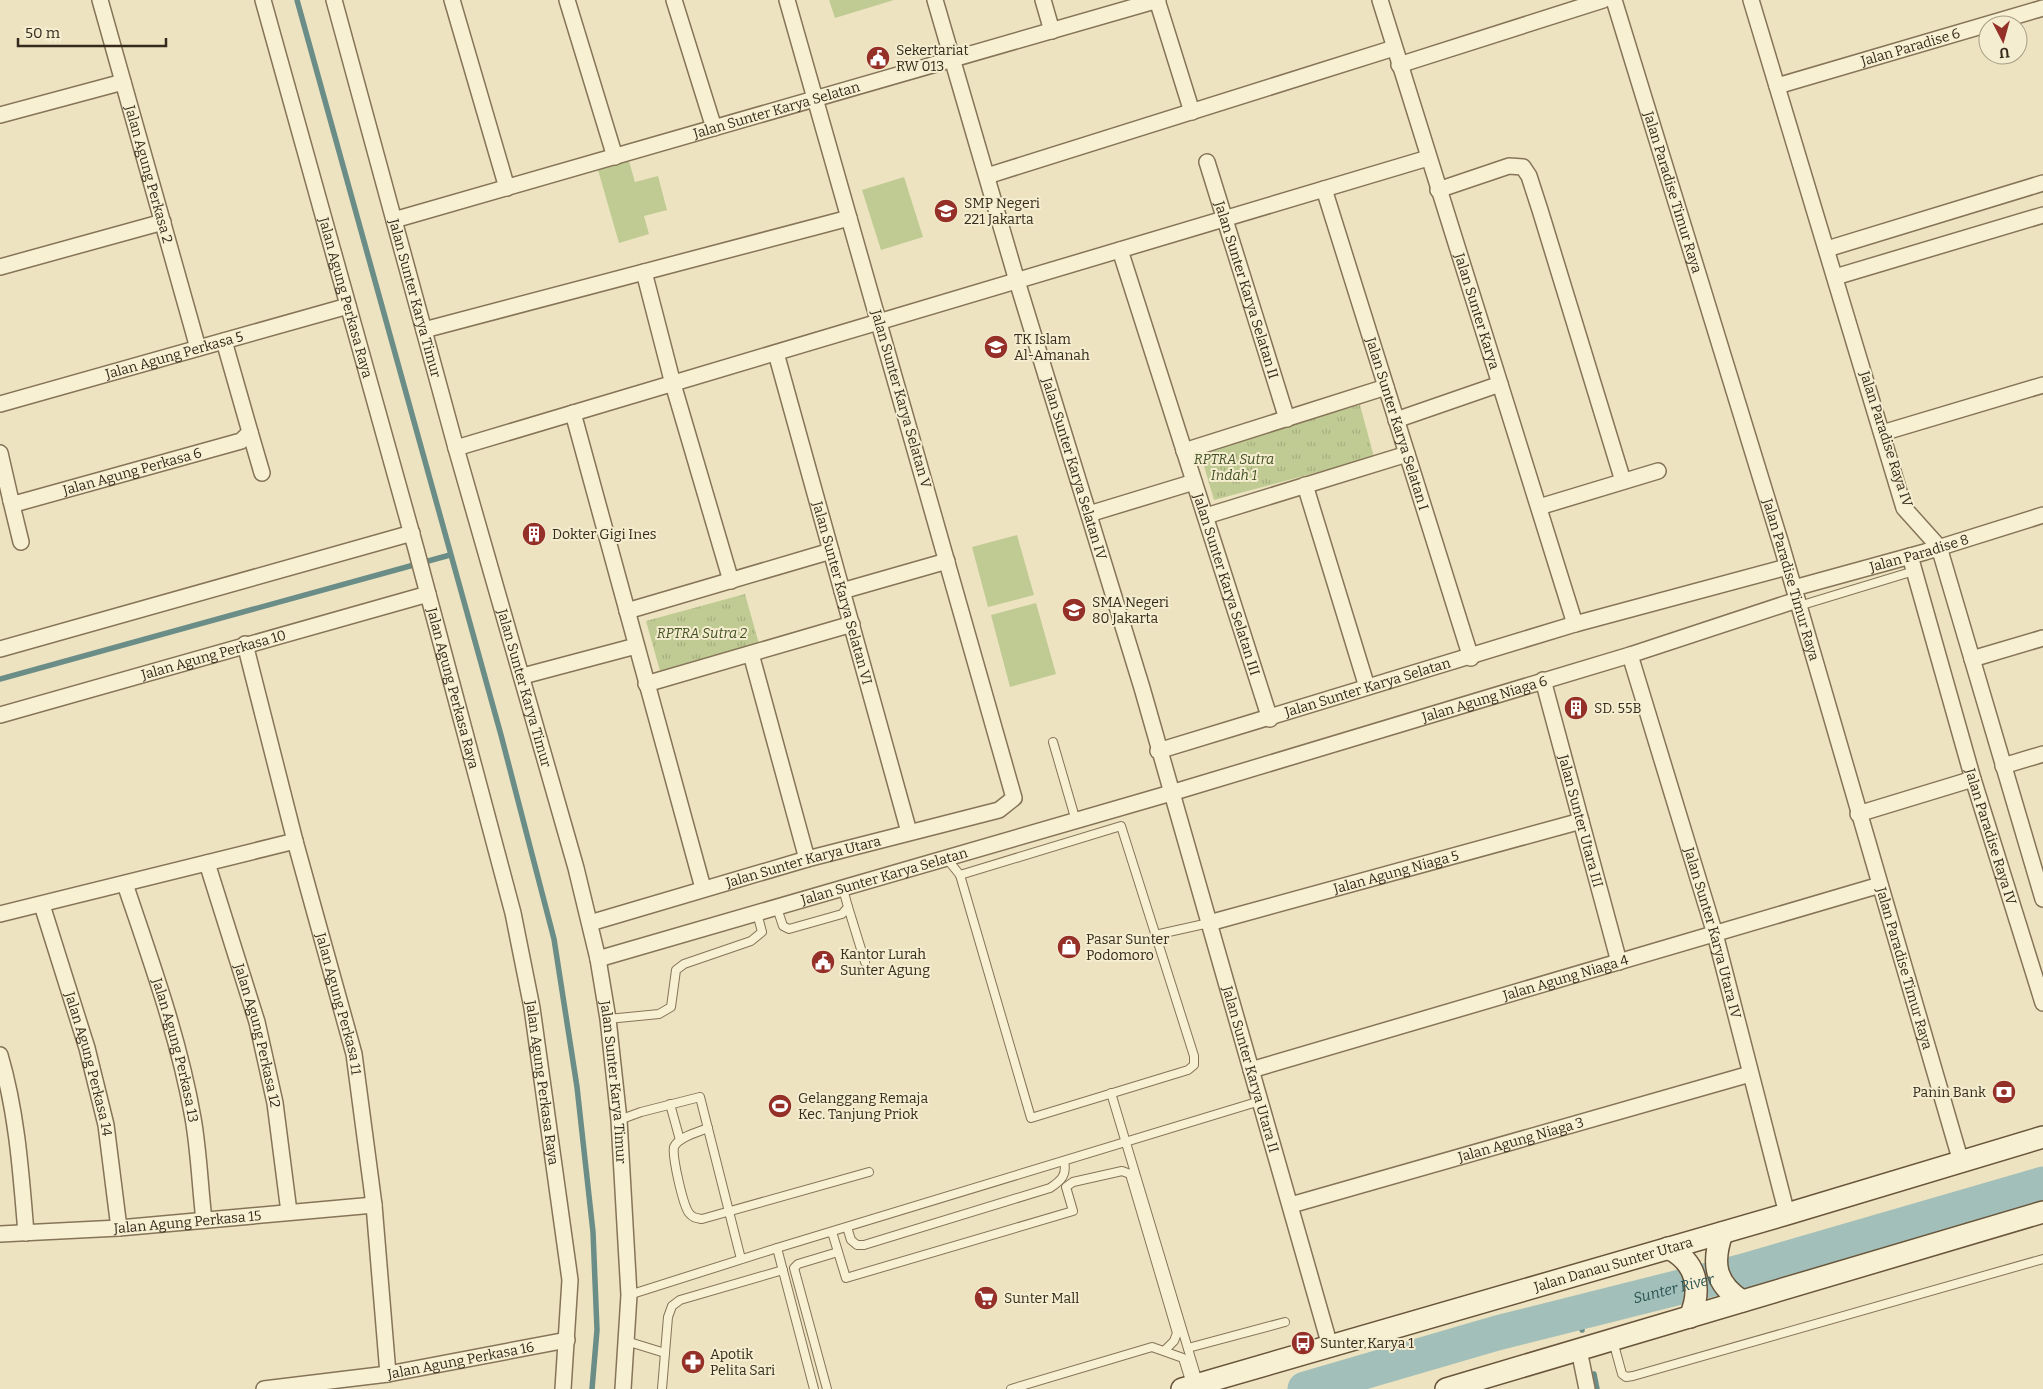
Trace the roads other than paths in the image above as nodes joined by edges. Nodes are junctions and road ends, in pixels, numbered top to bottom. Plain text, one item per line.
1 (100, 0) edge
2 (263, 0) edge
3 (334, 0) edge
4 (452, 0) edge
5 (567, 0) edge
6 (674, 0) edge
7 (787, 0) edge
8 (935, 0) edge
9 (1043, 0) edge
10 (1157, 0) edge
11 (1380, 0) edge
12 (1603, 0) edge
13 (1614, 0) edge
14 (1752, 0) edge
15 (2043, 8) edge
16 (1052, 31) junction
17 (1394, 48) junction
18 (953, 59) junction
19 (1399, 66) junction
20 (123, 82) junction
21 (1777, 86) junction
22 (815, 99) junction
23 (1192, 112) junction
24 (0, 115) edge
25 (714, 128) junction
26 (615, 157) junction
27 (1428, 158) junction
28 (1207, 162) dead end
29 (987, 176) junction
30 (2043, 183) edge
31 (507, 188) junction
32 (1324, 190) junction
33 (1438, 190) junction
34 (2043, 215) edge
35 (849, 218) junction
36 (394, 220) junction
37 (1223, 220) junction
38 (163, 222) junction
39 (1827, 249) junction
40 (1120, 250) junction
41 (0, 267) edge
42 (644, 272) junction
43 (1835, 277) junction
44 (1017, 281) junction
45 (348, 306) junction
46 (879, 322) junction
47 (424, 330) junction
48 (224, 341) junction
49 (198, 348) junction
50 (776, 353) junction
51 (673, 384) junction
52 (1500, 384) junction
53 (2043, 385) edge
54 (1386, 387) junction
55 (0, 404) edge
56 (573, 414) junction
57 (1287, 419) junction
58 (1396, 420) junction
59 (250, 432) junction
60 (1882, 434) junction
61 (456, 448) junction
62 (1184, 451) junction
63 (0, 453) edge
64 (1407, 454) junction
65 (1658, 471) dead end
66 (262, 473) dead end
67 (1623, 481) junction
68 (1194, 482) junction
69 (1305, 485) junction
70 (11, 501) junction
71 (1539, 507) junction
72 (1089, 514) junction
73 (2043, 515) edge
74 (1206, 516) junction
75 (412, 533) junction
76 (21, 542) dead end
77 (1939, 546) junction
78 (831, 552) junction
79 (1910, 556) junction
80 (946, 561) junction
81 (1787, 567) junction
82 (1914, 571) junction
83 (731, 581) junction
84 (842, 591) junction
85 (428, 594) junction
86 (1796, 598) junction
87 (627, 611) junction
88 (852, 624) junction
89 (1576, 624) junction
90 (2043, 638) edge
91 (245, 644) junction
92 (636, 646) junction
93 (0, 648) edge
94 (751, 654) junction
95 (1630, 655) junction
96 (1471, 658) junction
97 (1972, 659) junction
98 (523, 676) junction
99 (1543, 680) junction
100 (646, 684) junction
101 (1367, 687) junction
102 (0, 715) edge
103 (1270, 719) junction
104 (1053, 742) dead end
105 (1158, 751) junction
106 (2043, 754) edge
107 (2003, 766) junction
108 (1973, 779) junction
109 (1170, 793) junction
110 (1014, 798) joint
111 (1858, 814) junction
112 (1076, 821) junction
113 (1582, 821) junction
114 (909, 832) junction
115 (295, 840) junction
116 (2038, 856) edge
117 (807, 859) junction
118 (951, 859) junction
119 (207, 863) junction
120 (960, 875) junction
121 (125, 884) junction
122 (1880, 885) junction
123 (702, 888) junction
124 (843, 889) junction
125 (2043, 899) edge
126 (42, 905) junction
127 (848, 907) junction
128 (777, 908) junction
129 (758, 913) junction
130 (0, 914) edge
131 (590, 923) junction
132 (1209, 923) junction
133 (1715, 934) junction
134 (1155, 936) junction
135 (598, 959) junction
136 (865, 962) dead end
137 (1619, 962) junction
138 (2039, 974) edge
139 (2043, 1003) edge
140 (608, 1019) junction
141 (0, 1055) edge
142 (1251, 1070) junction
143 (1750, 1074) junction
144 (1111, 1093) junction
145 (1260, 1101) junction
146 (670, 1104) junction
147 (619, 1120) junction
148 (708, 1128) junction
149 (2043, 1137) edge
150 (680, 1140) junction
151 (1127, 1142) junction
152 (1064, 1161) junction
153 (1960, 1162) junction
154 (870, 1172) dead end
155 (374, 1205) junction
156 (1291, 1205) junction
157 (289, 1212) junction
158 (729, 1212) junction
159 (2043, 1212) edge
160 (1787, 1214) junction
161 (204, 1220) junction
162 (848, 1227) junction
163 (120, 1228) junction
164 (832, 1232) junction
165 (1722, 1232) junction
166 (26, 1233) junction
167 (0, 1234) edge
168 (777, 1248) junction
169 (1668, 1248) junction
170 (838, 1252) junction
171 (2043, 1258) edge
172 (742, 1259) junction
173 (783, 1270) junction
174 (630, 1295) junction
175 (1735, 1295) junction
176 (1694, 1307) junction
177 (1285, 1322) dead end
178 (568, 1340) junction
179 (1613, 1340) junction
180 (626, 1341) junction
181 (1330, 1346) junction
182 (1188, 1348) junction
183 (1165, 1350) junction
184 (1579, 1350) junction
185 (665, 1353) junction
186 (388, 1374) junction
187 (1191, 1387) edge
188 (264, 1389) edge
189 (563, 1389) edge
190 (623, 1389) edge
191 (662, 1389) edge
192 (814, 1389) edge
193 (827, 1389) edge
194 (1011, 1389) edge
195 (1446, 1389) edge
196 (1587, 1389) edge

1 - 20 street, Jalan Agung Perkasa 2
2 - 45 street, Jalan Agung Perkasa Raya
3 - 36 street, Jalan Sunter Karya Timur
4 - 31 street
5 - 26 street
6 - 25 street
7 - 22 street, Jalan Sunter Karya Selatan V
8 - 18 street, Jalan Sunter Karya Selatan IV
9 - 16 street
10 - 16 street, Jalan Sunter Karya Selatan
10 - 23 street
11 - 17 street, Jalan Sunter Karya
12 - 19 street
13 - 81 street, Jalan Paradise Timur Raya
14 - 21 street, Jalan Paradise Raya IV
15 - 21 street, Jalan Paradise 6
16 - 18 street, Jalan Sunter Karya Selatan
17 - 19 street, Jalan Sunter Karya
17 - 23 street
18 - 22 street, Jalan Sunter Karya Selatan
18 - 29 street, Jalan Sunter Karya Selatan IV
19 - 27 street, Jalan Sunter Karya
20 - 24 street
20 - 38 street, Jalan Agung Perkasa 2
21 - 39 street, Jalan Paradise Raya IV
22 - 25 street, Jalan Sunter Karya Selatan
22 - 35 street, Jalan Sunter Karya Selatan V
23 - 29 street
25 - 26 street, Jalan Sunter Karya Selatan
26 - 31 street, Jalan Sunter Karya Selatan
27 - 32 street
27 - 33 street, Jalan Sunter Karya
28 - 37 street, Jalan Sunter Karya Selatan II
29 - 44 street, Jalan Sunter Karya Selatan IV
30 - 39 street
31 - 36 street, Jalan Sunter Karya Selatan
32 - 37 street
32 - 54 street, Jalan Sunter Karya Selatan I
33 - 52 street, Jalan Sunter Karya
33 - 67 street
34 - 43 street
35 - 42 street
35 - 46 street, Jalan Sunter Karya Selatan V
36 - 47 street, Jalan Sunter Karya Timur
37 - 40 street
37 - 57 street, Jalan Sunter Karya Selatan II
38 - 41 street
38 - 49 street, Jalan Agung Perkasa 2
39 - 43 street, Jalan Paradise Raya IV
40 - 44 street
40 - 62 street, Jalan Sunter Karya Selatan III
42 - 47 street
42 - 51 street
43 - 60 street, Jalan Paradise Raya IV
44 - 46 street
44 - 72 street, Jalan Sunter Karya Selatan IV
45 - 48 street, Jalan Agung Perkasa 5
45 - 75 street, Jalan Agung Perkasa Raya
46 - 50 street
46 - 80 street, Jalan Sunter Karya Selatan V
47 - 61 street, Jalan Sunter Karya Timur
48 - 49 street, Jalan Agung Perkasa 5
48 - 59 street
49 - 55 street, Jalan Agung Perkasa 5
50 - 51 street
50 - 78 street, Jalan Sunter Karya Selatan VI
51 - 56 street
51 - 83 street
52 - 58 street
52 - 71 street, Jalan Sunter Karya
53 - 60 street
54 - 57 street
54 - 58 street, Jalan Sunter Karya Selatan I
56 - 61 street
56 - 87 street
57 - 62 street
58 - 64 street, Jalan Sunter Karya Selatan I
59 - 66 street
59 - 70 street, Jalan Agung Perkasa 6
60 - 77 street, Jalan Paradise Raya IV
61 - 98 street, Jalan Sunter Karya Timur
62 - 68 street, Jalan Sunter Karya Selatan III
63 - 70 street
64 - 69 street
64 - 96 street, Jalan Sunter Karya Selatan I
65 - 67 street
67 - 71 street
68 - 72 street
68 - 74 street, Jalan Sunter Karya Selatan III
69 - 74 street
69 - 101 street
70 - 76 street
71 - 89 street, Jalan Sunter Karya
72 - 105 street, Jalan Sunter Karya Selatan IV
73 - 77 street, Jalan Paradise 8
74 - 103 street, Jalan Sunter Karya Selatan III
75 - 85 street, Jalan Agung Perkasa Raya
75 - 93 street
77 - 79 street, Jalan Paradise 8
77 - 97 street, Jalan Paradise Raya IV
78 - 83 street
78 - 84 street, Jalan Sunter Karya Selatan VI
79 - 82 street, Jalan Paradise Raya IV
79 - 86 street, Jalan Paradise 8
80 - 84 street
80 - 110 street, Jalan Sunter Karya Selatan V
81 - 86 street, Jalan Paradise Timur Raya
81 - 89 street, Jalan Sunter Karya Selatan
82 - 86 lane
82 - 108 street, Jalan Paradise Raya IV
83 - 87 street
84 - 88 street, Jalan Sunter Karya Selatan VI
85 - 91 street, Jalan Agung Perkasa 10
85 - 178 street, Jalan Agung Perkasa Raya
86 - 95 street, Jalan Agung Niaga 6
86 - 111 street, Jalan Paradise Timur Raya
87 - 92 street
88 - 94 street
88 - 114 street, Jalan Sunter Karya Selatan VI
89 - 96 street, Jalan Sunter Karya Selatan
90 - 97 street
91 - 102 street, Jalan Agung Perkasa 10
91 - 115 street, Jalan Agung Perkasa 11
92 - 98 street
92 - 100 street
94 - 100 street
94 - 117 street
95 - 99 street, Jalan Agung Niaga 6
95 - 133 street, Jalan Sunter Karya Utara IV
96 - 101 street, Jalan Sunter Karya Selatan
97 - 107 street, Jalan Paradise Raya IV
98 - 131 street, Jalan Sunter Karya Timur
99 - 109 street, Jalan Agung Niaga 6
99 - 113 street, Jalan Sunter Utara III
100 - 123 street
101 - 103 street, Jalan Sunter Karya Selatan
103 - 105 street, Jalan Sunter Karya Selatan
104 - 112 lane
105 - 109 street, Jalan Sunter Karya Selatan IV
106 - 107 street
107 - 116 street, Jalan Paradise Raya IV
108 - 111 street
108 - 138 street, Jalan Paradise Raya IV
109 - 112 street, Jalan Sunter Karya Selatan
109 - 132 street, Jalan Sunter Karya Utara II
110 - 114 street, Jalan Sunter Karya Utara
111 - 122 street, Jalan Paradise Timur Raya
112 - 118 street, Jalan Sunter Karya Selatan
113 - 132 street, Jalan Agung Niaga 5
113 - 137 street, Jalan Sunter Utara III
114 - 117 street, Jalan Sunter Karya Utara
115 - 119 street
115 - 155 street, Jalan Agung Perkasa 11
116 - 125 street, Jalan Paradise Raya IV
117 - 123 street, Jalan Sunter Karya Utara
118 - 120 lane
118 - 124 street, Jalan Sunter Karya Selatan
119 - 121 street
119 - 157 street, Jalan Agung Perkasa 12
120 - 134 lane
120 - 144 lane
121 - 126 street
121 - 161 street, Jalan Agung Perkasa 13
122 - 133 street, Jalan Agung Niaga 4
122 - 153 street, Jalan Paradise Timur Raya
123 - 131 street, Jalan Sunter Karya Utara
124 - 127 lane
124 - 128 street, Jalan Sunter Karya Selatan
126 - 130 street
126 - 163 street, Jalan Agung Perkasa 14
127 - 128 lane
127 - 136 lane
128 - 129 street, Jalan Sunter Karya Selatan
129 - 135 street, Jalan Sunter Karya Selatan
129 - 140 lane
131 - 135 street, Jalan Sunter Karya Timur
132 - 134 lane
132 - 142 street, Jalan Sunter Karya Utara II
133 - 137 street, Jalan Agung Niaga 4
133 - 143 street, Jalan Sunter Karya Utara IV
134 - 144 lane
135 - 140 street, Jalan Sunter Karya Timur
137 - 142 street, Jalan Agung Niaga 4
138 - 139 street, Jalan Paradise Raya IV
140 - 147 street, Jalan Sunter Karya Timur
141 - 166 street
142 - 145 street, Jalan Sunter Karya Utara II
143 - 156 street, Jalan Agung Niaga 3
143 - 160 street, Jalan Sunter Karya Utara IV
144 - 151 lane
145 - 151 lane
145 - 156 street, Jalan Sunter Karya Utara II
146 - 147 lane
146 - 148 lane
146 - 150 lane
147 - 174 street, Jalan Sunter Karya Timur
148 - 150 lane
148 - 158 lane
149 - 153 main road, Jalan Danau Sunter Utara
150 - 158 lane
151 - 152 lane
151 - 182 lane
152 - 162 lane
152 - 162 lane
153 - 160 main road, Jalan Danau Sunter Utara
154 - 158 lane
155 - 157 street, Jalan Agung Perkasa 15
155 - 186 street, Jalan Agung Perkasa 11
156 - 181 street, Jalan Sunter Karya Utara II
157 - 161 street, Jalan Agung Perkasa 15
158 - 172 lane
159 - 175 main road
160 - 165 main road, Jalan Danau Sunter Utara
161 - 163 street, Jalan Agung Perkasa 15
162 - 164 lane
163 - 166 street, Jalan Agung Perkasa 15
164 - 168 lane
164 - 170 lane
165 - 169 main road, Jalan Danau Sunter Utara
165 - 175 main road
166 - 167 street, Jalan Agung Perkasa 15
168 - 172 lane
168 - 173 lane
169 - 176 main road
169 - 181 main road, Jalan Danau Sunter Utara
170 - 183 lane
170 - 193 lane
171 - 179 lane
172 - 174 lane
173 - 185 lane
173 - 192 lane
174 - 180 street, Jalan Sunter Karya Timur
175 - 176 main road
176 - 179 main road
177 - 182 lane
178 - 186 street, Jalan Agung Perkasa 16
178 - 189 street, Jalan Agung Perkasa Raya
179 - 184 main road
180 - 185 lane
180 - 190 street, Jalan Sunter Karya Timur
181 - 187 main road, Jalan Danau Sunter Utara
182 - 187 lane
183 - 187 lane
183 - 194 lane
184 - 195 main road
184 - 196 street
185 - 191 lane
186 - 188 street, Jalan Agung Perkasa 16

